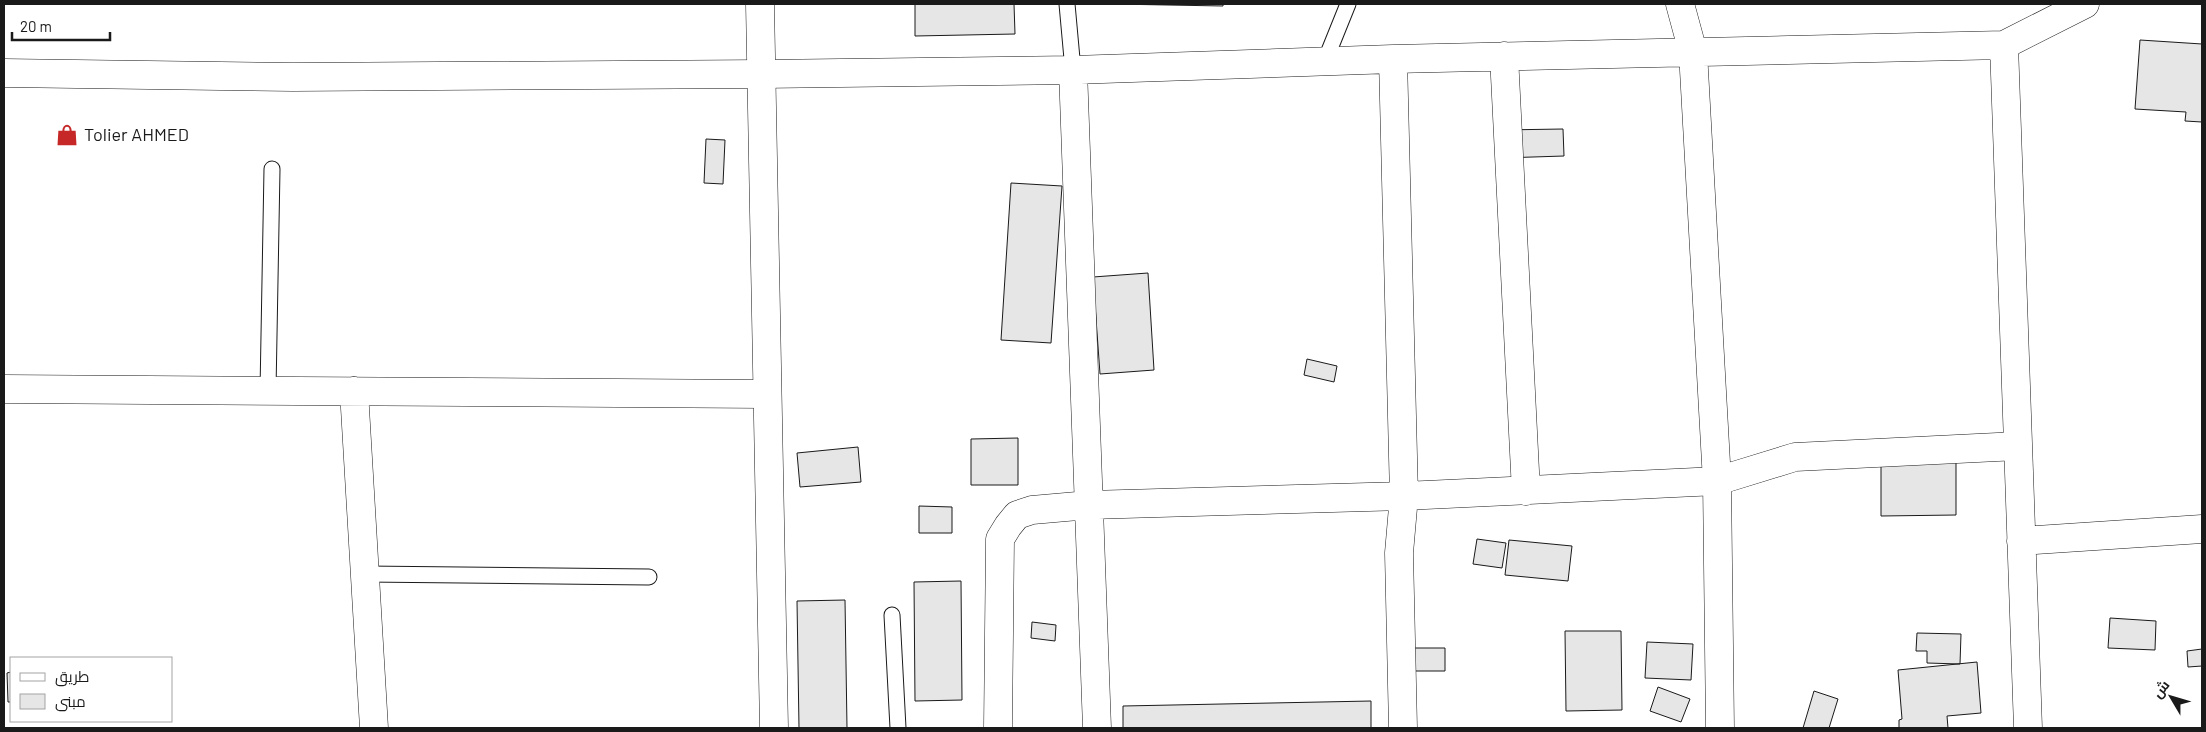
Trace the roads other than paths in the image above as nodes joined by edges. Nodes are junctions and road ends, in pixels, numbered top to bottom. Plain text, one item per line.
1 (760, 4) edge
2 (1067, 4) edge
3 (1348, 4) edge
4 (1680, 4) edge
5 (2085, 4) edge
6 (2004, 45) junction
7 (1693, 52) junction
8 (1504, 56) junction
9 (1393, 59) junction
10 (1325, 62) junction
11 (1073, 70) junction
12 (4, 73) edge
13 (762, 74) junction
14 (272, 170) dead end
15 (4, 389) edge
16 (268, 391) junction
17 (354, 391) junction
18 (767, 394) junction
19 (2018, 446) junction
20 (1717, 481) junction
21 (1526, 491) junction
22 (1404, 496) junction
23 (1089, 505) junction
24 (2202, 529) edge
25 (2021, 541) junction
26 (365, 574) junction
27 (649, 577) dead end
28 (892, 615) dead end
29 (374, 728) edge
30 (774, 728) edge
31 (898, 728) edge
32 (998, 728) edge
33 (1097, 728) edge
34 (1403, 728) edge
35 (1720, 728) edge
36 (2028, 728) edge

1 - 13 street
2 - 11 lane
3 - 10 lane
4 - 7 street
5 - 6 street
6 - 7 street
6 - 19 street
7 - 8 street
7 - 20 street
8 - 9 street
8 - 21 street
9 - 10 street
9 - 22 street
10 - 11 street
11 - 13 street
11 - 23 street
12 - 13 street
13 - 18 street
14 - 16 lane
15 - 16 street
16 - 17 street
17 - 18 street
17 - 26 street
18 - 30 street
19 - 20 street
19 - 25 street
20 - 21 street
20 - 35 street
21 - 22 street
22 - 23 street
22 - 34 street
23 - 32 street
23 - 33 street
24 - 25 street
25 - 36 street
26 - 27 lane
26 - 29 street
28 - 31 lane

